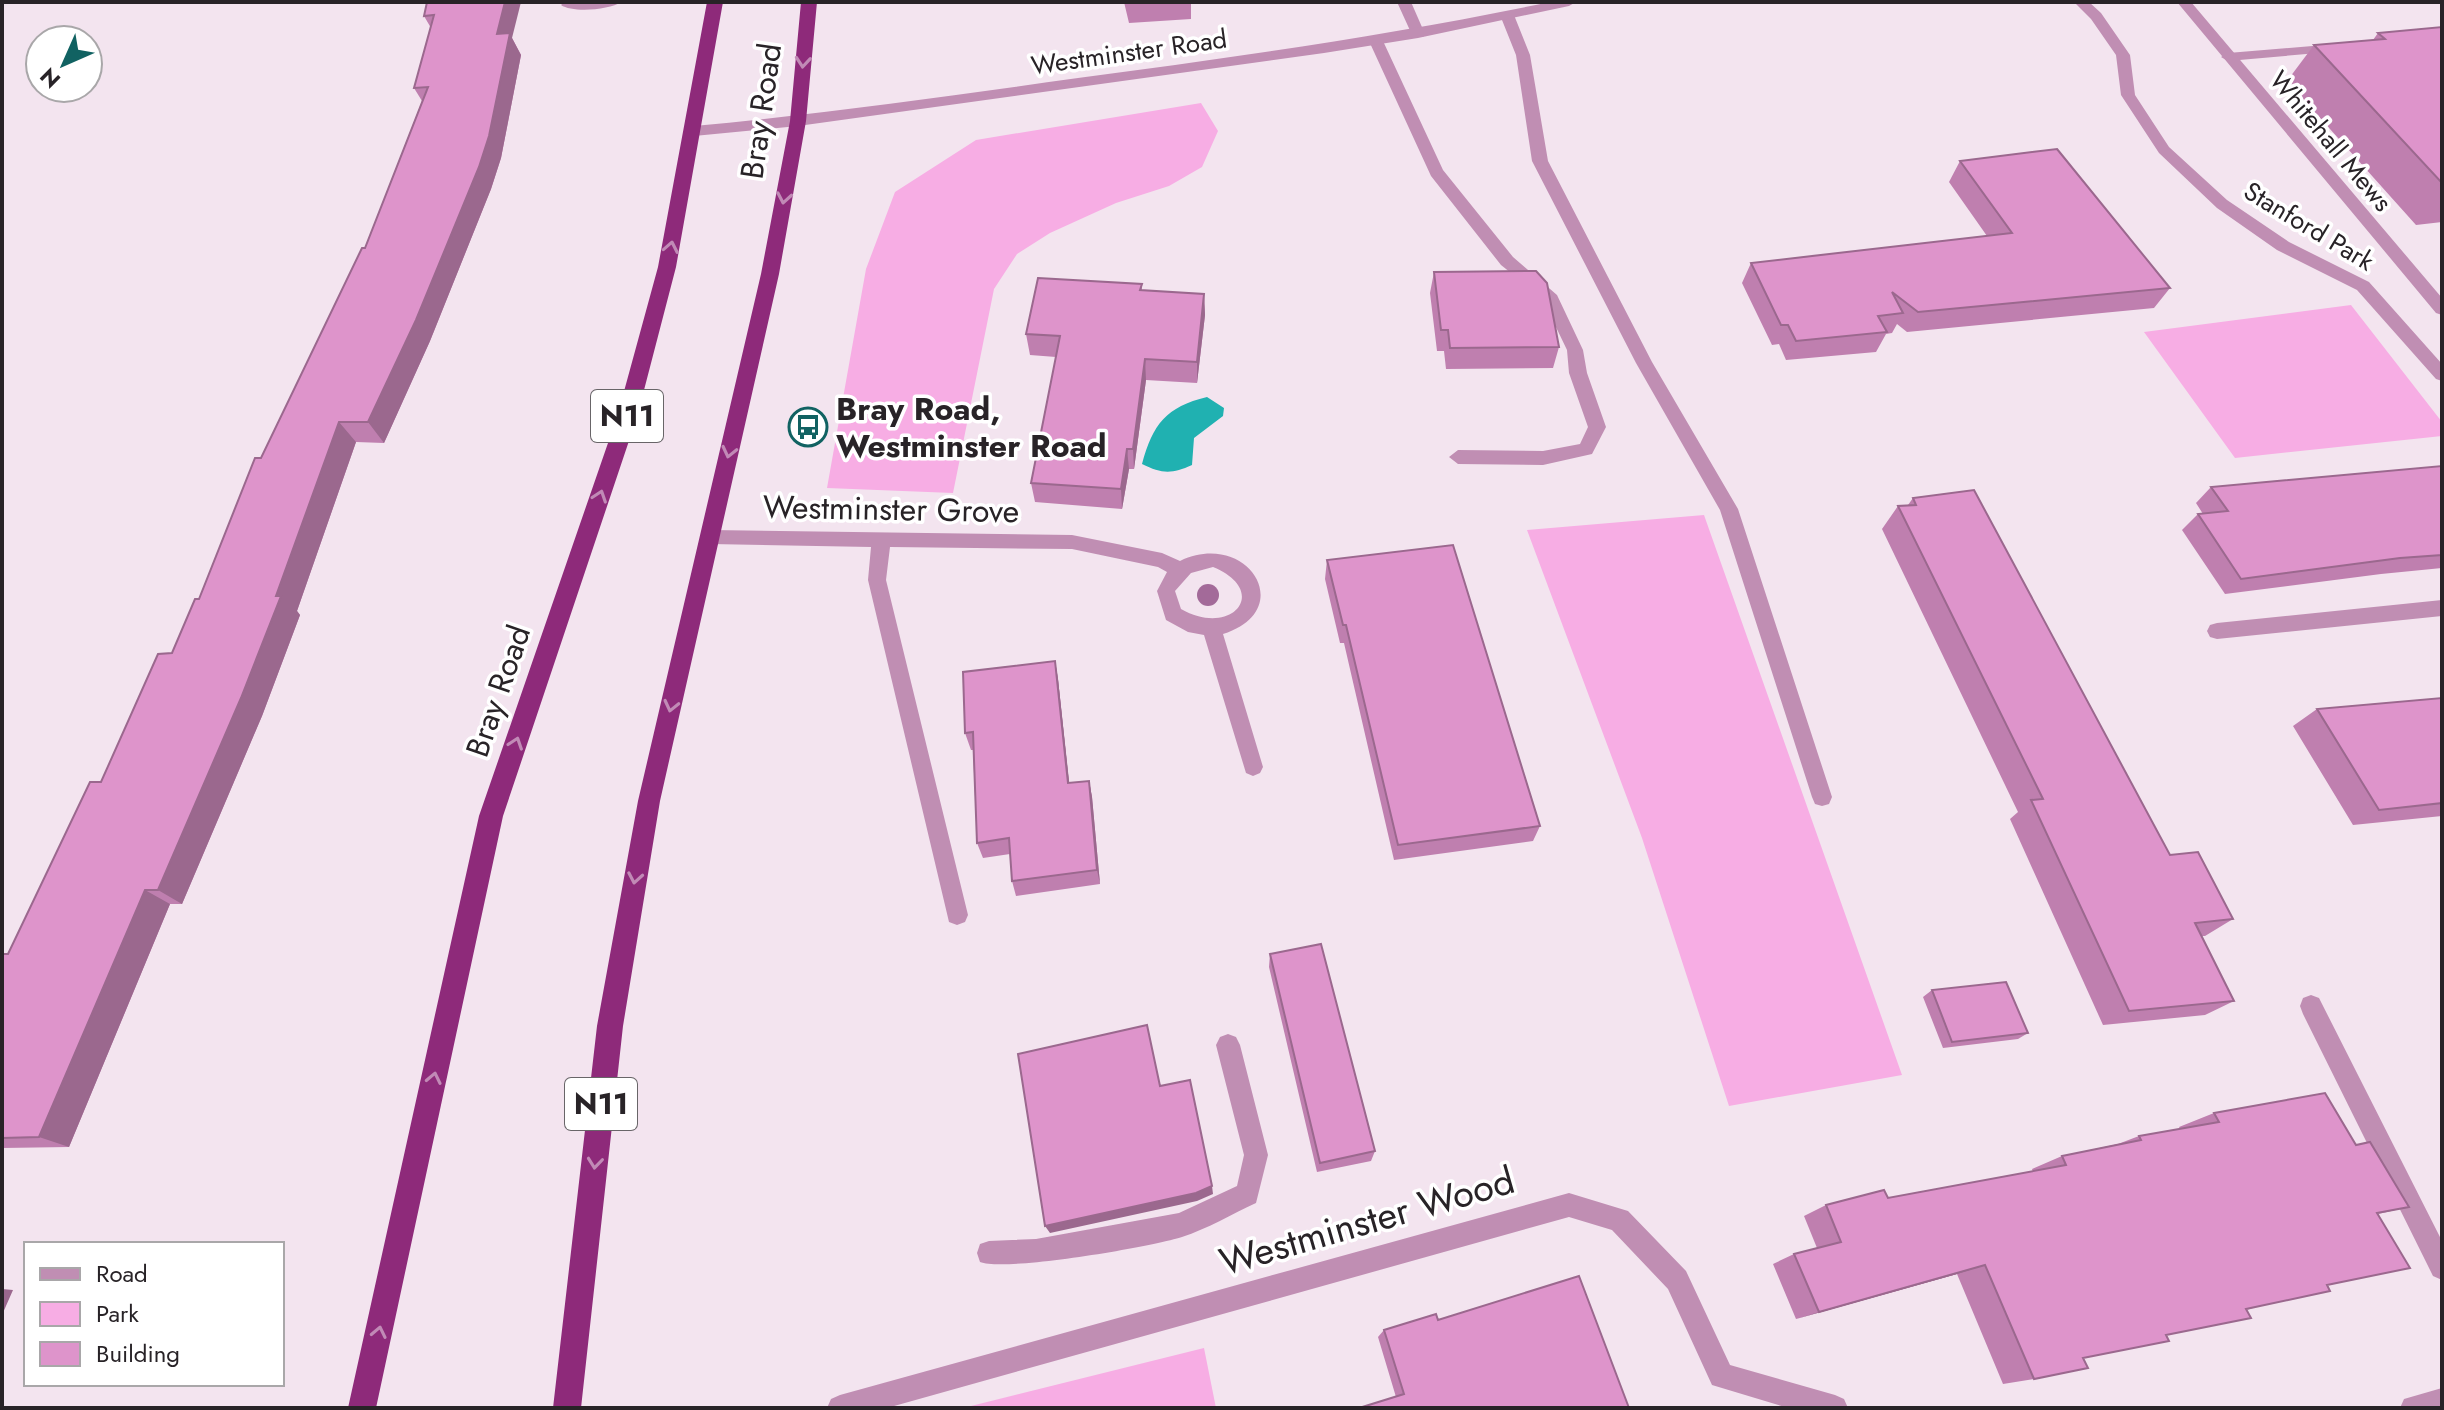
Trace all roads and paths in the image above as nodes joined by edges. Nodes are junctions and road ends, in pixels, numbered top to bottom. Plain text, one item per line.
1 (614, 2) edge
2 (715, 2) edge
3 (809, 2) edge
4 (1404, 2) edge
5 (1569, 2) edge
6 (2081, 2) edge
7 (2184, 2) edge
8 (568, 5) dead end
9 (1507, 15) junction
10 (1418, 34) junction
11 (1376, 41) junction
12 (2350, 47) edge
13 (2228, 57) junction
14 (798, 121) junction
15 (694, 131) junction
16 (2442, 309) edge
17 (2442, 375) edge
18 (1458, 457) dead end
19 (710, 537) junction
20 (881, 539) junction
21 (1179, 570) junction
22 (2442, 608) edge
23 (1212, 630) junction
24 (2217, 631) dead end
25 (1253, 767) dead end
26 (1822, 797) dead end
27 (957, 915) dead end
28 (2311, 1006) dead end
29 (1228, 1045) dead end
30 (989, 1253) dead end
31 (2442, 1267) edge
32 (2442, 1401) edge
33 (362, 1408) edge
34 (567, 1408) edge
35 (840, 1408) edge
36 (1835, 1408) edge
37 (2413, 1408) edge

1 - 8 street
2 - 15 highway, Bray Road / N11
3 -> 14 highway, Bray Road / N11
4 - 10 street
5 - 9 street, Westminster Road
6 - 17 street, Stanford Park
7 - 13 street, Whitehall Mews
9 - 10 street, Westminster Road
9 - 26 street
10 - 11 street, Westminster Road
11 - 14 street, Westminster Road
11 - 18 street
12 - 13 street
13 - 16 street, Whitehall Mews
14 - 15 street, Westminster Road
14 -> 19 highway, Bray Road / N11
33 -> 15 highway, Bray Road / N11
19 - 20 street, Westminster Grove
19 -> 34 highway, Bray Road / N11
20 - 21 street, Westminster Grove
20 - 27 street
21 - 23 street
21 - 23 street
22 - 24 street
23 - 25 street
28 - 31 street
29 - 30 street
32 - 37 street
35 - 36 street, Westminster Wood

